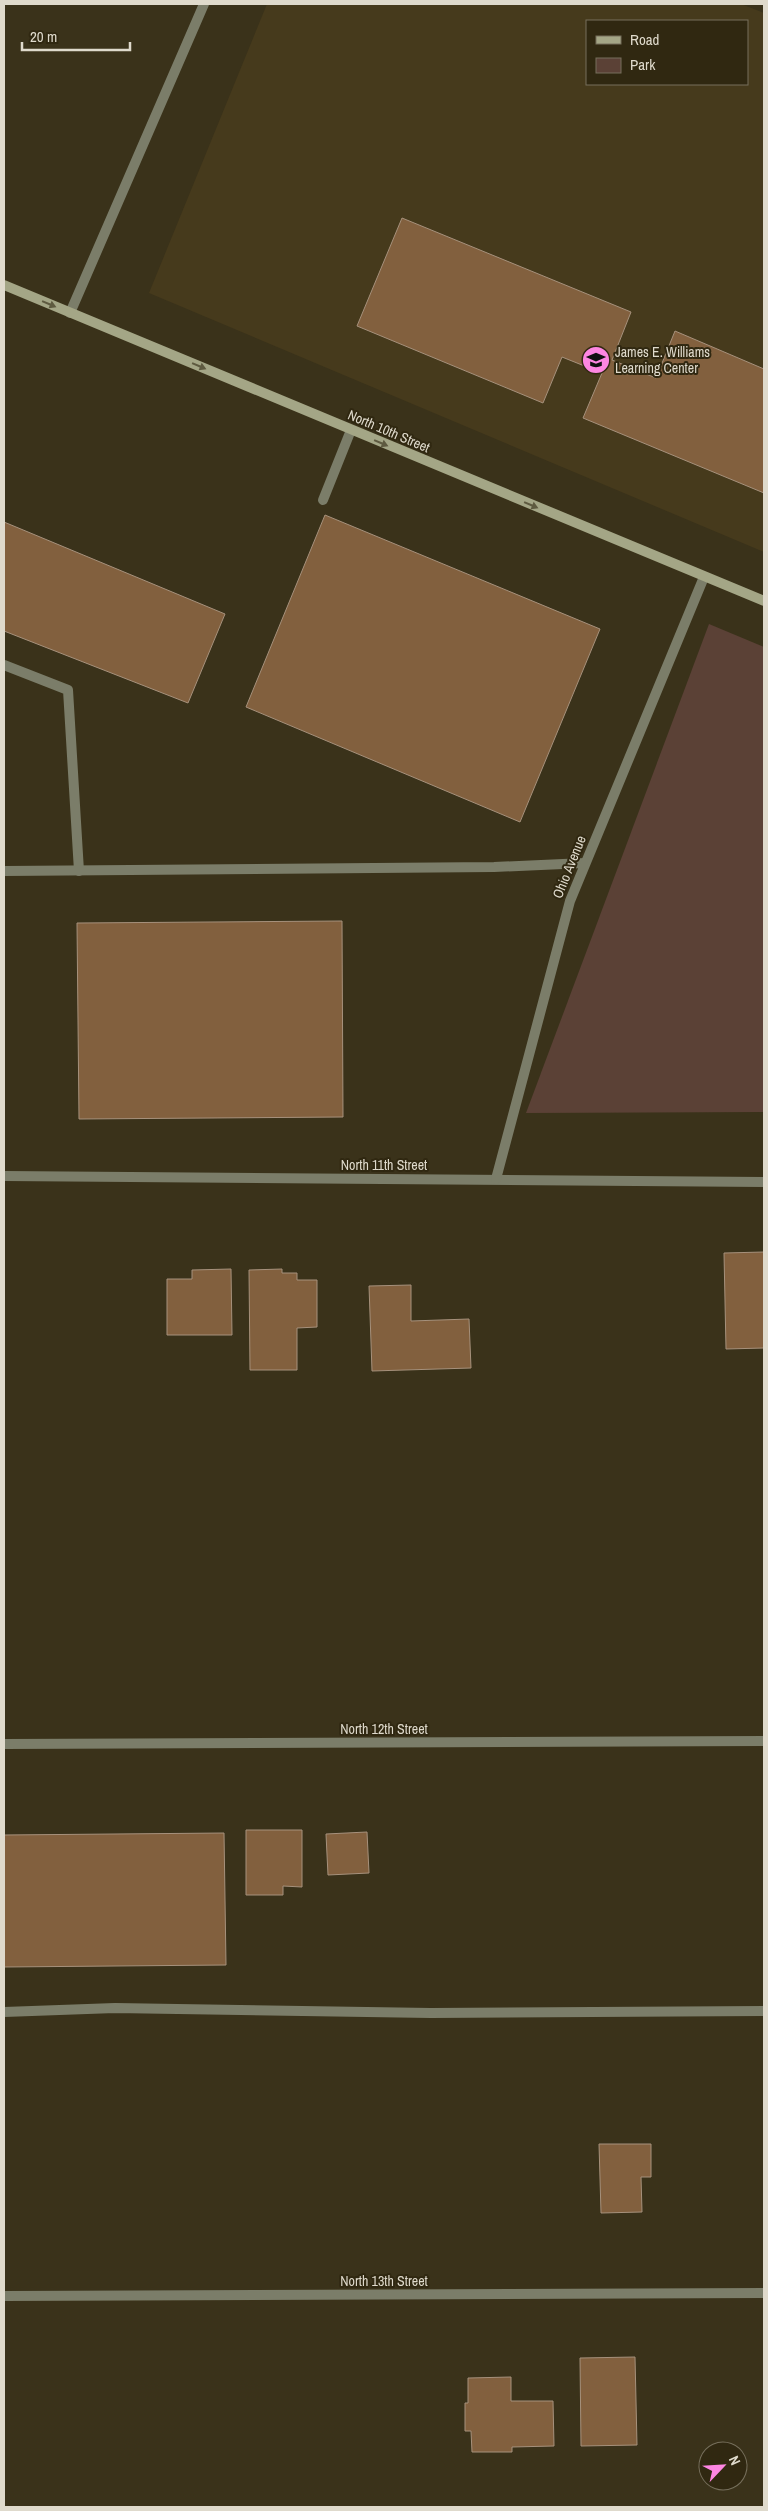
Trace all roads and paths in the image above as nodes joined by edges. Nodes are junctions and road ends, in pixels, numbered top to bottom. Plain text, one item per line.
1 (204, 4) edge
2 (4, 285) edge
3 (70, 313) junction
4 (351, 430) junction
5 (323, 500) dead end
6 (704, 577) junction
7 (764, 601) edge
8 (4, 665) edge
9 (585, 863) junction
10 (4, 871) edge
11 (79, 871) junction
12 (4, 1176) edge
13 (496, 1179) junction
14 (764, 1182) edge
15 (764, 1741) edge
16 (4, 1744) edge
17 (764, 2011) edge
18 (4, 2012) edge
19 (764, 2293) edge
20 (4, 2296) edge

1 - 3 street
2 -> 3 main road, North 10th Street
3 -> 4 main road, North 10th Street
4 - 5 street
4 -> 6 main road, North 10th Street
6 - 7 main road, North 10th Street
6 - 9 street, Ohio Avenue
8 - 11 street
9 - 11 street
9 - 13 street, Ohio Avenue
10 - 11 street
12 - 13 street, North 11th Street
13 - 14 street, North 11th Street
15 - 16 street, North 12th Street
17 - 18 street
19 - 20 street, North 13th Street

